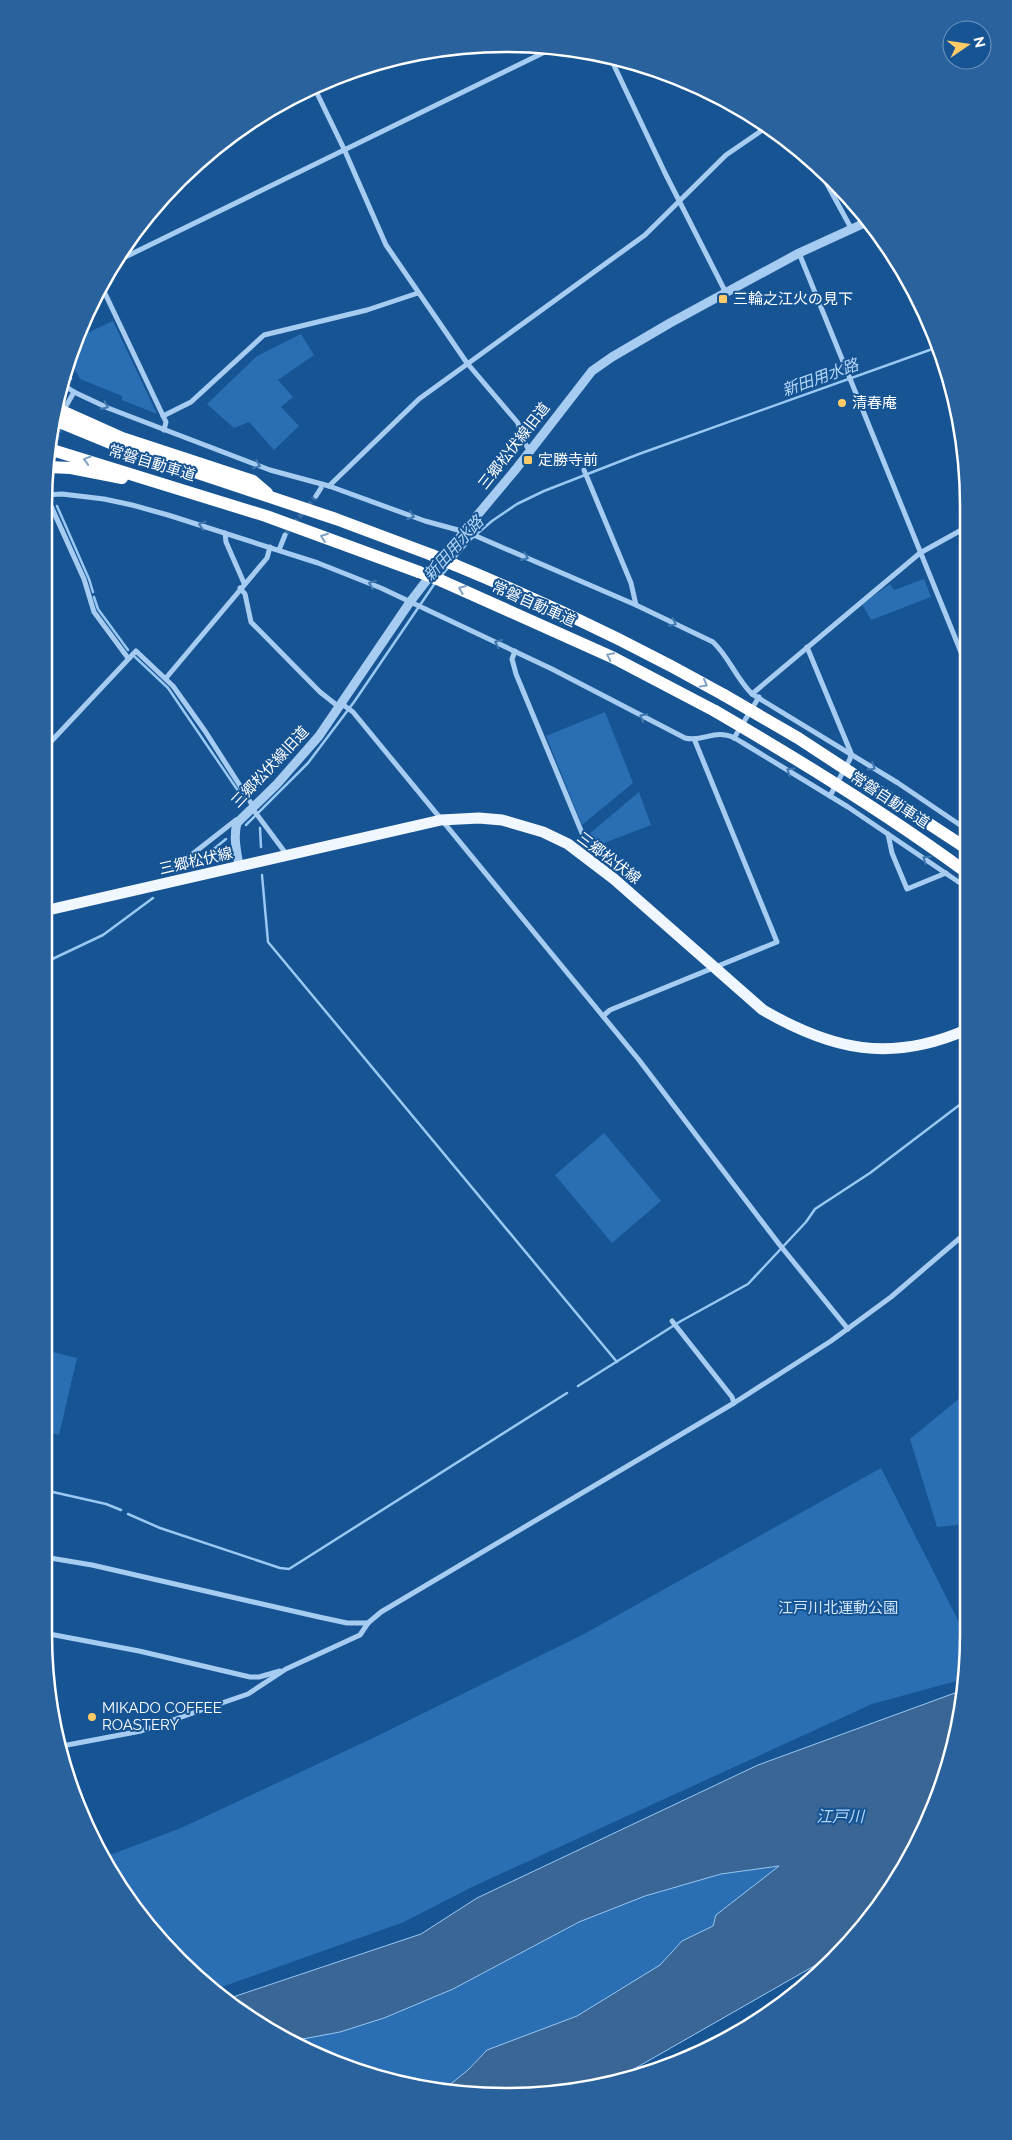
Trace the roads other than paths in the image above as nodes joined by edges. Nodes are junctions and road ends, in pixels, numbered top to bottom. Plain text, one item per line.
1 (542, 54) edge
2 (614, 66) edge
3 (317, 94) edge
4 (761, 131) edge
5 (344, 150) junction
6 (828, 186) edge
7 (680, 201) junction
8 (861, 224) edge
9 (851, 228) junction
10 (799, 253) junction
11 (128, 256) edge
12 (418, 293) junction
13 (726, 293) junction
14 (105, 294) edge
15 (467, 363) junction
16 (68, 388) edge
17 (74, 392) junction
18 (65, 403) edge
19 (63, 408) edge
20 (162, 416) junction
21 (60, 422) edge
22 (164, 430) junction
23 (56, 451) edge
24 (530, 451) junction
25 (54, 467) edge
26 (584, 470) dead end
27 (329, 486) junction
28 (321, 488) dead end
29 (184, 489) junction
30 (52, 494) edge
31 (316, 496) tunnel mouth
32 (274, 498) junction
33 (52, 508) edge
34 (960, 530) edge
35 (225, 533) junction
36 (467, 533) junction
37 (285, 535) tunnel mouth
38 (270, 547) junction
39 (279, 550) junction
40 (920, 552) junction
41 (242, 586) junction
42 (413, 604) junction
43 (636, 605) junction
44 (807, 647) junction
45 (960, 650) edge
46 (515, 651) junction
47 (128, 658) junction
48 (166, 678) junction
49 (752, 694) junction
50 (759, 698) junction
51 (341, 706) junction
52 (734, 738) junction
53 (52, 740) edge
54 (695, 741) junction
55 (851, 753) junction
56 (830, 796) junction
57 (252, 807) junction
58 (243, 815) junction
59 (441, 820) junction
60 (960, 825) edge
61 (582, 833) dead end
62 (888, 834) junction
63 (960, 844) edge
64 (287, 855) junction
65 (239, 866) junction
66 (172, 870) dead end
67 (946, 873) junction
68 (960, 876) edge
69 (52, 908) edge
70 (714, 967) junction
71 (603, 1016) junction
72 (960, 1032) edge
73 (960, 1238) edge
74 (672, 1321) dead end
75 (848, 1329) junction
76 (734, 1402) junction
77 (52, 1558) edge
78 (368, 1623) junction
79 (52, 1634) edge
80 (286, 1669) junction
81 (67, 1745) edge

1 - 5 street
2 - 7 street
3 - 5 street
4 - 7 street
5 - 11 street
5 - 12 street
6 - 9 street
7 - 13 street
7 - 15 street
8 - 9 street, 三郷松伏線旧道
9 - 10 street, 三郷松伏線旧道
10 - 13 street, 三郷松伏線旧道
10 - 40 street
12 - 15 street
12 - 20 street
13 - 24 street, 三郷松伏線旧道
14 - 20 street
15 - 24 street
15 - 27 street
16 - 17 street
17 - 18 street
17 -> 22 street
19 - 32 highway
20 - 22 street
21 - 32 highway, 常磐自動車道
22 -> 27 street
29 -> 23 highway, 常磐自動車道
24 - 36 street, 三郷松伏線旧道
25 - 29 highway
26 - 43 street
27 -> 36 street
28 - 31 street
68 -> 29 highway, 常磐自動車道, bridge
35 -> 30 street
32 -> 63 highway, 常磐自動車道, bridge
33 - 47 street
34 - 40 street
35 - 38 street
35 - 41 street
36 - 42 street, 三郷松伏線旧道
36 -> 43 street
37 - 39 street
38 - 39 street
38 - 41 street
42 -> 39 street
40 - 44 street
40 - 45 street
41 - 48 street
41 - 51 street
46 -> 42 street
42 - 51 street, 三郷松伏線旧道
43 -> 49 street
44 - 49 street
44 - 55 street
54 -> 46 street
46 - 61 street
47 - 48 street
47 - 53 street
48 - 57 street
49 - 50 street
50 - 52 street
50 - 55 street
51 - 57 street, 三郷松伏線旧道
51 - 59 street
52 - 54 street
56 -> 52 street
54 - 70 street
55 - 56 street
55 -> 60 street
56 - 62 street
57 - 58 street, 三郷松伏線旧道
57 - 64 street
58 - 65 street, 三郷松伏線旧道
58 - 66 street
59 - 64 main road, 三郷松伏線
59 - 70 main road, 三郷松伏線
59 - 71 street
67 -> 62 street
62 - 67 street
64 - 65 main road, 三郷松伏線
65 - 69 main road, 三郷松伏線
67 - 68 street
70 - 71 street
70 - 72 main road, 三郷松伏線
71 - 75 street
73 - 75 street
74 - 76 street
75 - 76 street
76 - 78 street
77 - 78 street
78 - 80 street
79 - 80 street
80 - 81 street

